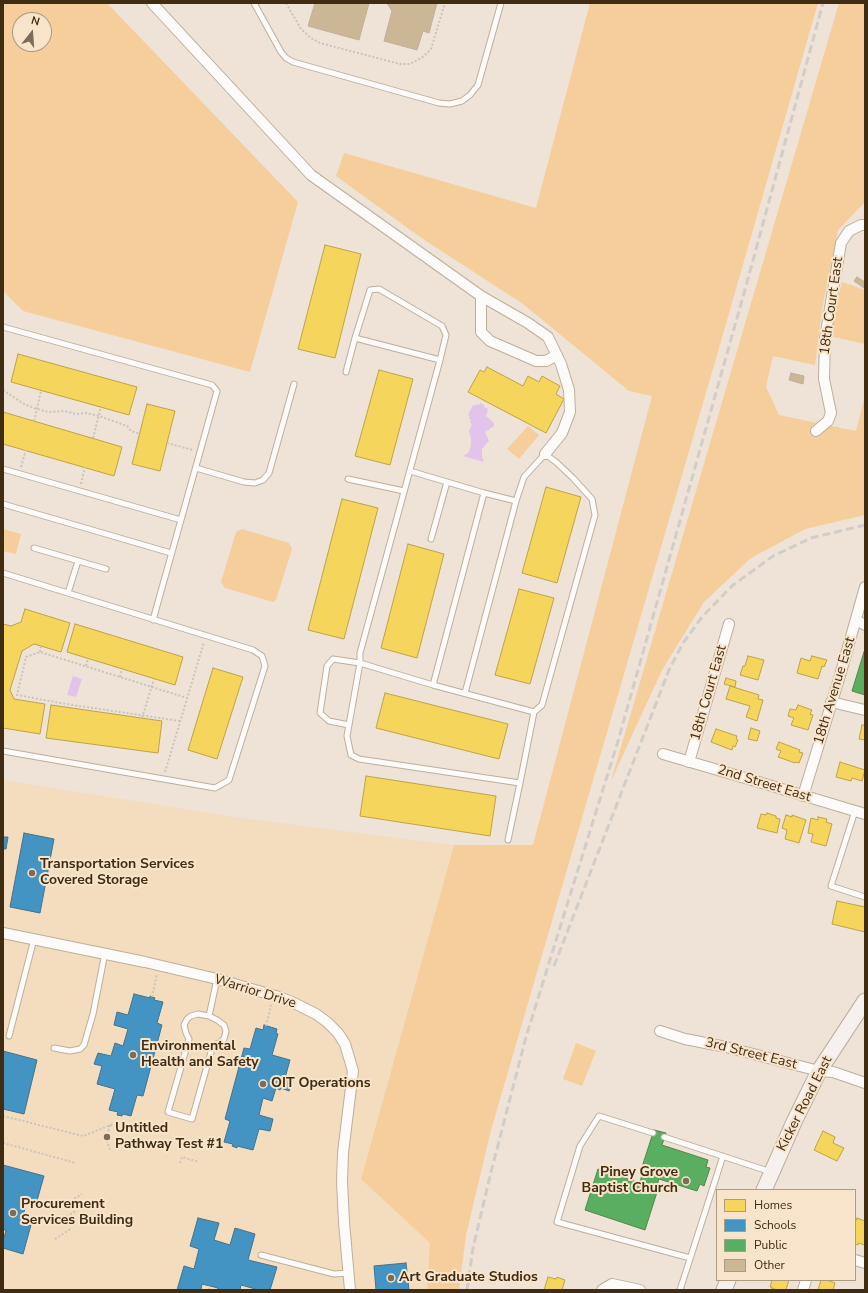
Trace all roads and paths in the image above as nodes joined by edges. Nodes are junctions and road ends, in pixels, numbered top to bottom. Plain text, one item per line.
1 (152, 3) edge
2 (254, 3) edge
3 (286, 3) edge
4 (445, 3) edge
5 (501, 3) edge
6 (865, 225) edge
7 (481, 296) junction
8 (3, 327) edge
9 (355, 338) junction
10 (557, 355) junction
11 (440, 360) junction
12 (346, 372) dead end
13 (294, 384) dead end
14 (3, 390) edge
15 (41, 391) dead end
16 (101, 407) dead end
17 (37, 409) junction
18 (99, 416) junction
19 (34, 421) dead end
20 (816, 432) dead end
21 (140, 434) dead end
22 (93, 438) dead end
23 (167, 443) dead end
24 (26, 450) dead end
25 (200, 452) junction
26 (545, 454) junction
27 (85, 468) dead end
28 (196, 468) junction
29 (3, 469) edge
30 (410, 471) junction
31 (19, 474) junction
32 (348, 479) dead end
33 (447, 482) junction
34 (80, 491) junction
35 (404, 491) junction
36 (484, 493) junction
37 (516, 501) junction
38 (3, 504) edge
39 (181, 520) junction
40 (431, 539) dead end
41 (34, 548) dead end
42 (171, 553) junction
43 (78, 561) junction
44 (106, 569) dead end
45 (3, 573) edge
46 (865, 587) edge
47 (68, 593) junction
48 (153, 620) junction
49 (860, 623) edge
50 (729, 624) dead end
51 (206, 636) junction
52 (41, 646) dead end
53 (40, 652) junction
54 (88, 659) dead end
55 (360, 663) junction
56 (86, 666) junction
57 (122, 669) dead end
58 (120, 677) junction
59 (154, 679) dead end
60 (433, 685) junction
61 (152, 687) junction
62 (465, 693) junction
63 (188, 698) junction
64 (831, 702) junction
65 (72, 705) junction
66 (72, 708) dead end
67 (865, 710) edge
68 (534, 712) junction
69 (143, 717) junction
70 (180, 721) junction
71 (349, 725) junction
72 (3, 751) edge
73 (663, 754) dead end
74 (689, 762) junction
75 (163, 779) junction
76 (520, 783) junction
77 (804, 796) junction
78 (860, 812) edge
79 (508, 840) dead end
80 (865, 897) edge
81 (3, 933) edge
82 (34, 939) junction
83 (105, 953) junction
84 (159, 965) junction
85 (216, 980) junction
86 (273, 996) junction
87 (152, 997) dead end
88 (865, 1001) edge
89 (209, 1016) junction
90 (266, 1026) dead end
91 (660, 1031) dead end
92 (9, 1036) dead end
93 (54, 1048) dead end
94 (819, 1071) junction
95 (865, 1083) edge
96 (3, 1116) edge
97 (110, 1125) junction
98 (145, 1130) dead end
99 (653, 1134) dead end
100 (664, 1137) dead end
101 (3, 1142) edge
102 (110, 1150) dead end
103 (723, 1156) junction
104 (199, 1162) dead end
105 (76, 1163) dead end
106 (180, 1164) dead end
107 (772, 1172) junction
108 (764, 1189) edge
109 (82, 1194) dead end
110 (64, 1205) dead end
111 (77, 1210) dead end
112 (60, 1221) dead end
113 (72, 1228) dead end
114 (55, 1238) dead end
115 (261, 1255) dead end
116 (690, 1258) junction
117 (349, 1273) junction
118 (210, 1286) dead end
119 (209, 1290) edge
120 (350, 1290) edge
121 (602, 1290) edge
122 (640, 1290) edge
123 (680, 1290) edge

1 - 7 street
2 - 5 lane
3 - 4 path
6 - 20 street, 18th Court East
7 - 10 street
7 - 10 street
8 - 25 lane
9 - 11 lane
9 - 11 lane
9 - 12 lane
10 - 26 street
11 - 30 lane
13 - 28 lane
14 - 17 path
15 - 17 path
16 - 18 path
17 - 18 path
17 - 19 path
18 - 21 path
18 - 22 path
23 - 25 path
24 - 31 path
25 - 28 lane
26 - 37 lane
26 - 68 lane
27 - 34 path
28 - 39 lane
29 - 31 lane
30 - 33 lane
30 - 35 lane
31 - 34 lane
32 - 35 lane
33 - 36 lane
33 - 40 lane
34 - 39 lane
35 - 55 lane
36 - 37 lane
36 - 60 lane
37 - 62 lane
38 - 42 lane
39 - 42 lane
41 - 43 lane
42 - 48 lane
43 - 44 lane
43 - 47 lane
45 - 47 lane
46 - 49 street, 18th Avenue East
47 - 48 lane
48 - 51 lane
49 - 64 street, 18th Avenue East
50 - 74 street, 18th Court East
51 - 63 path
51 - 75 lane
52 - 53 path
53 - 56 path
53 - 65 path
54 - 56 path
55 - 60 lane
55 - 71 lane
55 - 71 lane
56 - 58 path
57 - 58 path
58 - 61 path
59 - 61 path
60 - 62 lane
61 - 63 path
61 - 69 path
62 - 68 lane
63 - 70 path
64 - 67 street
64 - 77 street, 18th Avenue East
65 - 66 path
65 - 69 path
68 - 76 lane
69 - 70 path
70 - 75 path
71 - 76 lane
72 - 75 lane
73 - 74 street, 2nd Street East
74 - 77 street, 2nd Street East
76 - 79 lane
77 - 78 street, 2nd Street East
78 - 80 lane
81 - 82 street, Warrior Drive
82 - 83 street, Warrior Drive
82 - 92 lane
83 - 84 street, Warrior Drive
83 - 93 lane
84 - 85 street, Warrior Drive
84 - 87 path
85 - 86 street, Warrior Drive
85 - 89 lane
86 - 90 path
86 - 117 street, Warrior Drive
88 - 94 main road, Kicker Road East
89 - 89 lane
91 - 94 street, 3rd Street East
94 - 95 street, 3rd Street East
94 - 107 main road, Kicker Road East
96 - 97 path
97 - 98 path
97 - 102 path
99 - 116 lane
100 - 103 lane
101 - 105 path
103 - 107 lane
103 - 116 lane
104 - 106 path
107 - 108 main road, Kicker Road East
109 - 110 path
111 - 112 path
113 - 114 path
115 - 117 lane
116 - 123 lane
117 - 120 street, Warrior Drive
118 - 119 path
121 - 122 street

